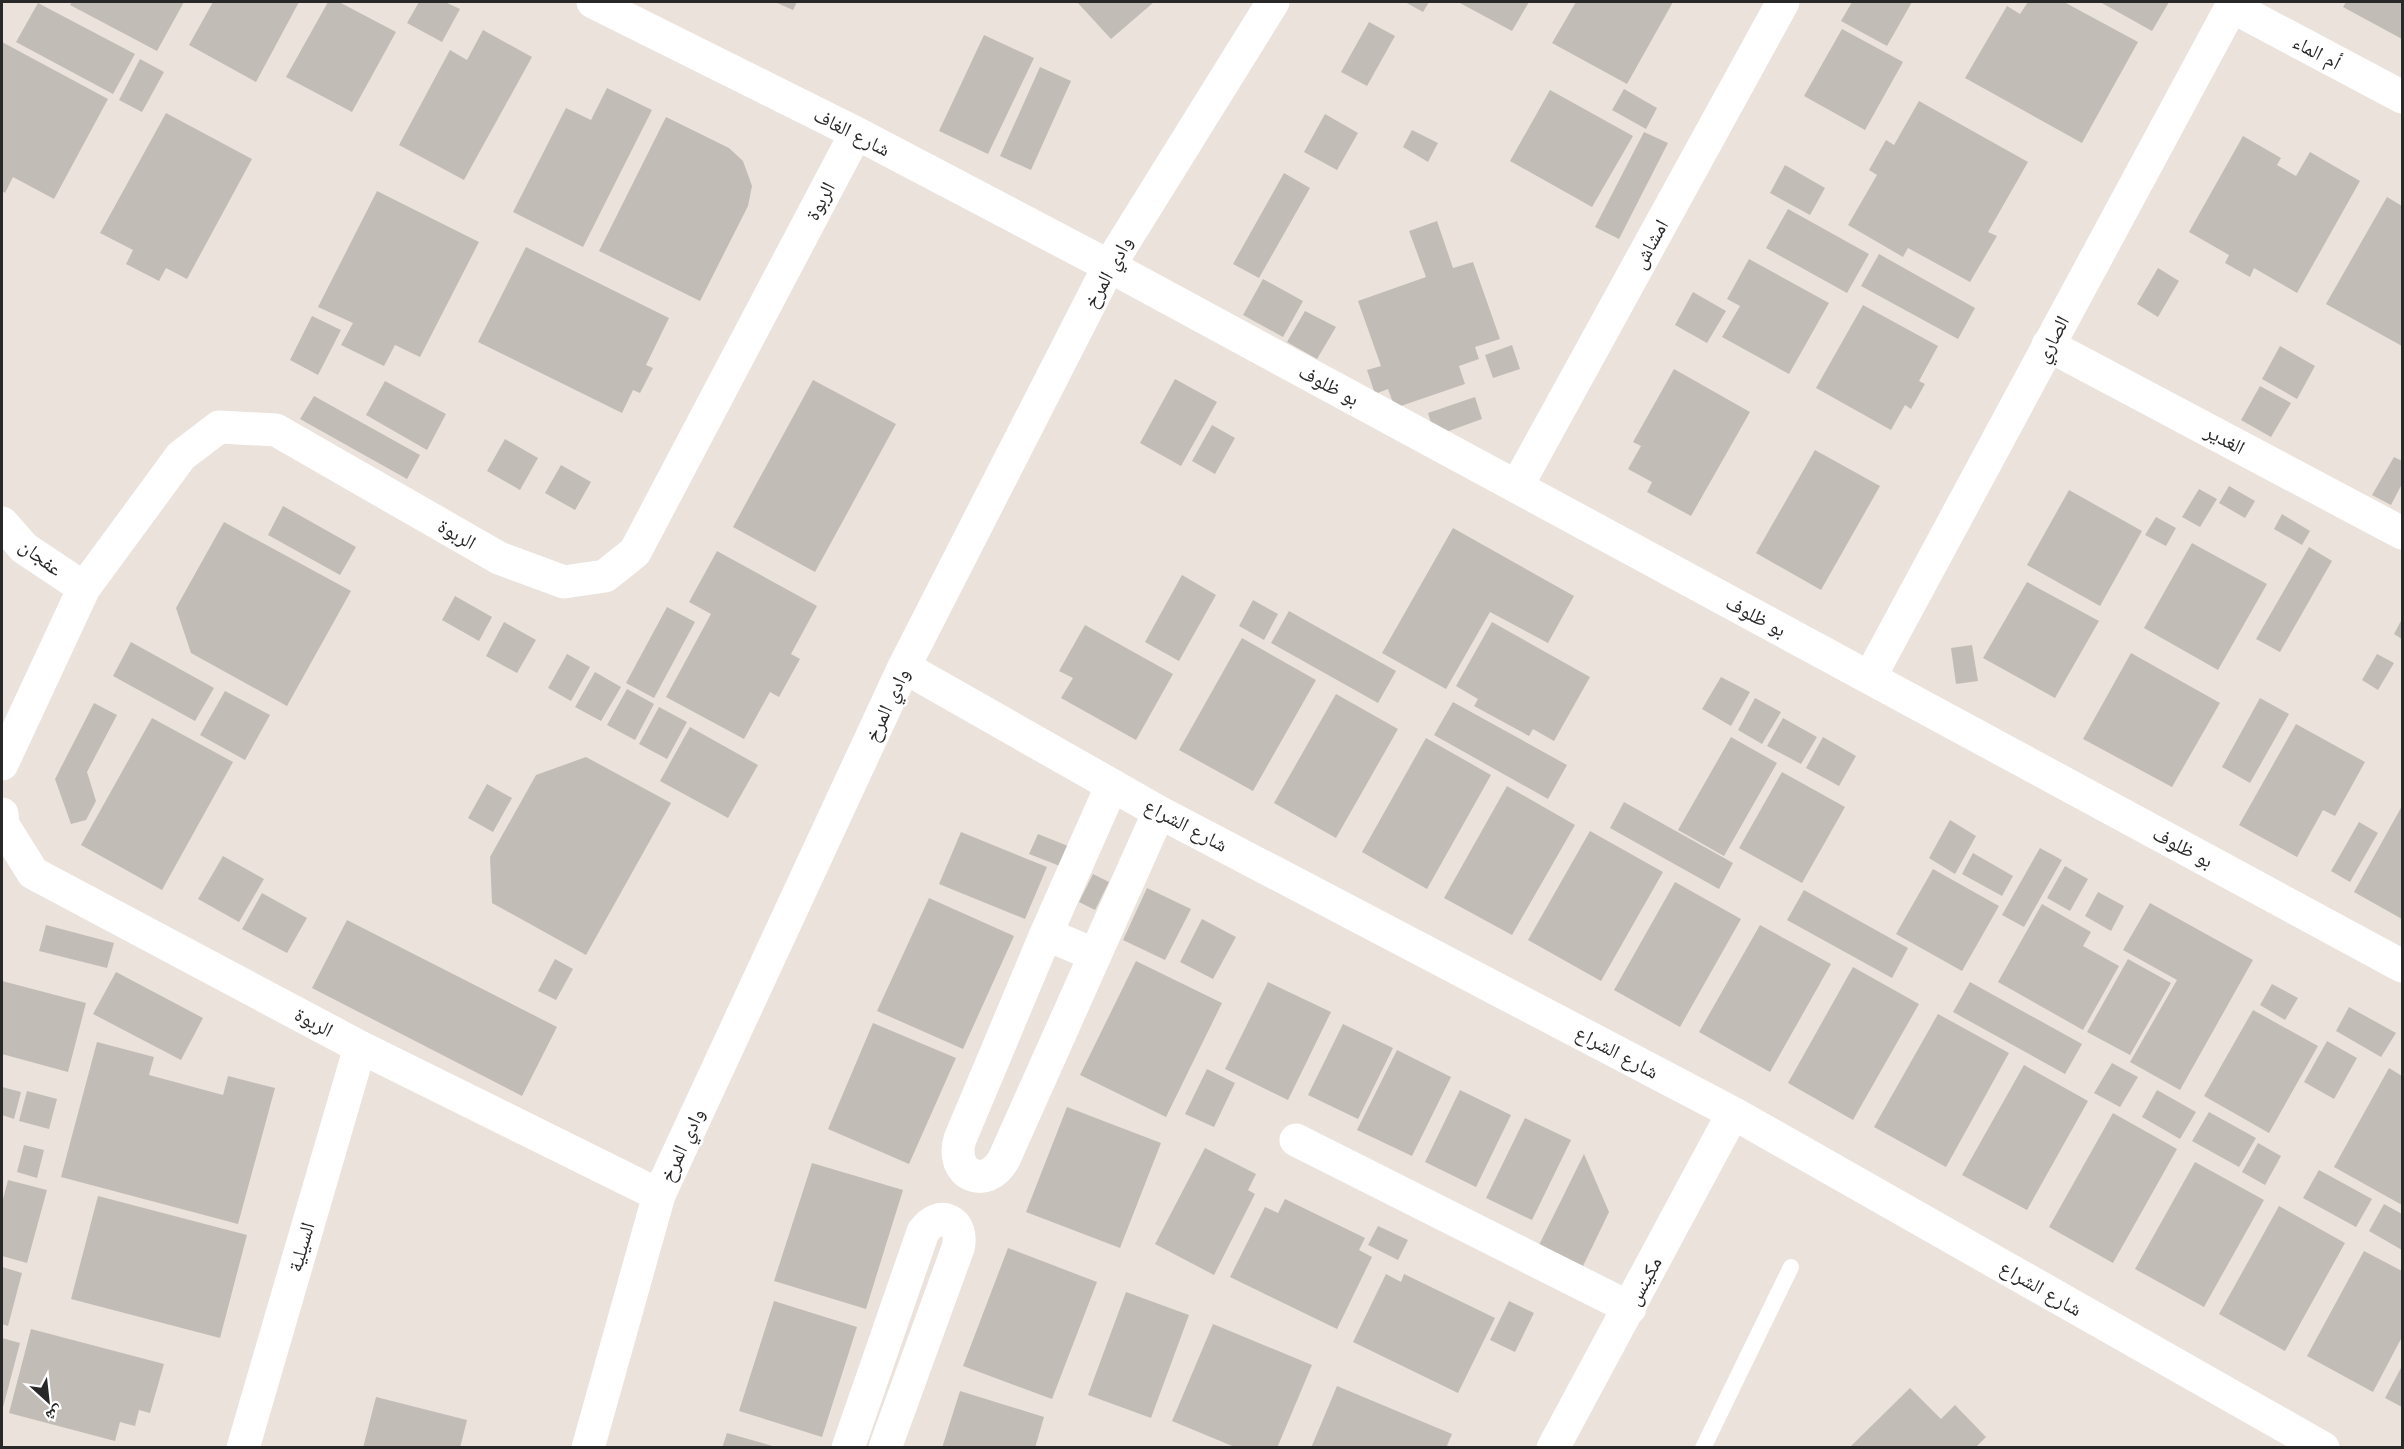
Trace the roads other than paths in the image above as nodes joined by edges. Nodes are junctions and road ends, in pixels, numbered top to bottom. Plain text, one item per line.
1 (593, 2) edge
2 (1273, 2) edge
3 (1783, 2) edge
4 (2232, 4) edge
5 (2403, 97) edge
6 (856, 133) junction
7 (1110, 266) junction
8 (2048, 345) junction
9 (1517, 486) junction
10 (2, 523) edge
11 (2403, 534) edge
12 (84, 588) junction
13 (904, 667) junction
14 (1869, 677) junction
15 (2, 764) edge
16 (1112, 785) junction
17 (1159, 812) junction
18 (2, 814) edge
19 (1046, 934) junction
20 (1095, 956) junction
21 (2403, 966) edge
22 (360, 1047) junction
23 (998, 1050) junction
24 (1044, 1071) junction
25 (1733, 1113) junction
26 (1296, 1140) dead end
27 (659, 1195) junction
28 (1791, 1267) dead end
29 (1630, 1308) junction
30 (893, 1318) junction
31 (927, 1331) junction
32 (243, 1448) edge
33 (588, 1448) edge
34 (848, 1448) edge
35 (885, 1448) edge
36 (1553, 1448) edge
37 (1702, 1448) edge
38 (2323, 1448) edge

1 - 6 street, شارع الغاف
2 - 7 street, وادي المرخ
3 - 9 street, امشاش
4 - 5 street, أم الماء
4 - 8 street, الصاري
6 - 7 street, شارع الغاف
6 - 12 street, الربوة
7 - 9 street, بو ظلوف
7 - 13 street, وادي المرخ
8 - 11 street, الغدير
8 - 14 street, الصاري
9 - 14 street, بو ظلوف
10 - 12 street, عفجان
12 - 15 street, الربوة
13 - 16 street, شارع الشراع
13 - 27 street, وادي المرخ
14 - 21 street, بو ظلوف
16 - 17 street, شارع الشراع
16 - 19 street
17 - 20 street
17 - 25 street, شارع الشراع
18 - 22 street, الربوة
19 - 20 street
19 - 23 street
20 - 24 street
22 - 27 street, الربوة
22 - 32 street, السيلية
23 - 24 street
23 - 24 street
25 - 29 street, مكينس
25 - 38 street, شارع الشراع
26 - 29 street
27 - 33 street, وادي المرخ
28 - 37 lane
29 - 36 street, مكينس
30 - 31 street
30 - 31 street
30 - 34 street
31 - 35 street

